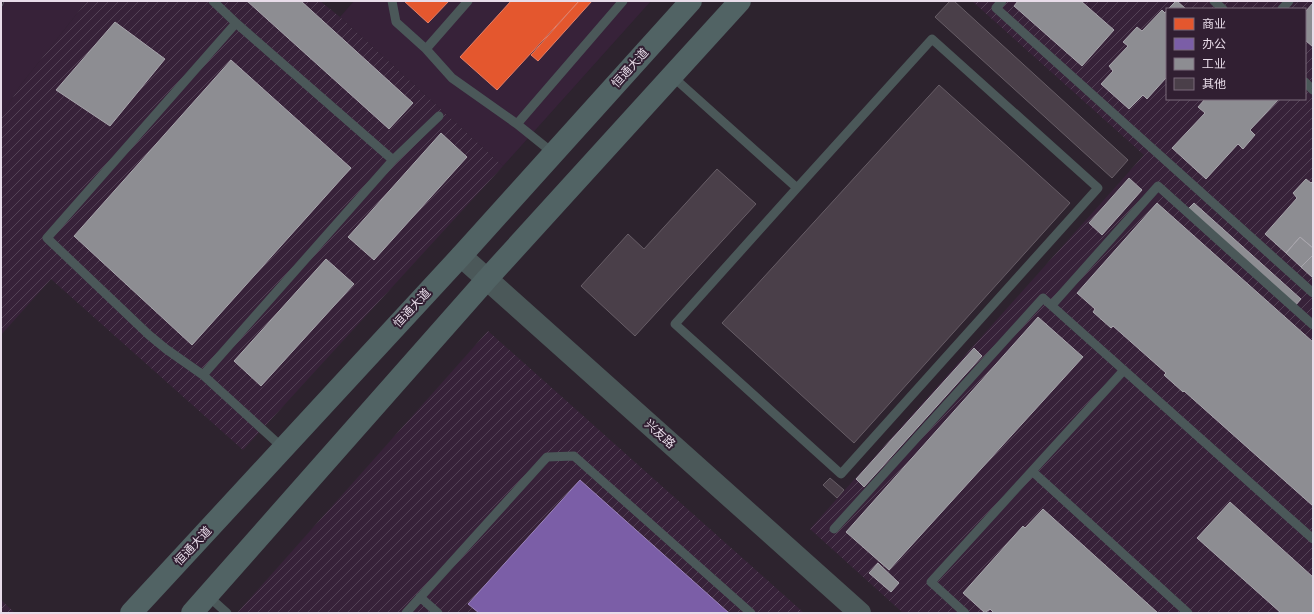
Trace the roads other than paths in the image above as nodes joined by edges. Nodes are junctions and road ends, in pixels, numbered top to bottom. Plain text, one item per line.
1 (213, 1) edge
2 (392, 1) edge
3 (468, 1) edge
4 (623, 1) edge
5 (691, 1) edge
6 (740, 1) edge
7 (1002, 1) edge
8 (1214, 1) edge
9 (1222, 8) edge
10 (236, 24) junction
11 (426, 49) junction
12 (672, 76) junction
13 (439, 116) dead end
14 (517, 124) junction
15 (553, 153) junction
16 (393, 160) junction
17 (797, 188) junction
18 (460, 256) junction
19 (487, 279) junction
20 (1313, 293) edge
21 (1052, 305) junction
22 (1313, 325) edge
23 (1124, 370) junction
24 (203, 375) junction
25 (283, 448) junction
26 (1032, 471) junction
27 (834, 529) dead end
28 (1313, 539) edge
29 (207, 595) junction
30 (420, 597) junction
31 (131, 613) edge
32 (192, 613) edge
33 (227, 613) edge
34 (406, 613) edge
35 (438, 613) edge
36 (750, 613) edge
37 (860, 613) edge
38 (965, 613) edge
39 (1188, 613) edge

1 - 10 lane
2 - 11 lane
3 - 11 lane
4 - 14 lane
5 - 15 main road, 恒通大道
6 - 12 main road
7 - 20 lane
8 - 9 lane
10 - 16 lane
10 - 24 lane
11 - 14 lane
12 - 17 lane
12 - 19 main road
13 - 16 lane
14 - 15 lane
15 - 18 main road, 恒通大道
16 - 24 lane
17 - 17 lane
18 - 19 street, 兴友路
18 - 25 main road, 恒通大道
19 - 29 main road
19 - 37 street, 兴友路
21 - 22 lane
21 - 23 lane
21 - 27 lane
23 - 26 lane
23 - 28 lane
24 - 25 lane
25 - 31 main road, 恒通大道
26 - 38 lane
26 - 39 lane
29 - 32 main road
29 - 33 lane
30 - 34 lane
30 - 35 lane
30 - 36 lane

